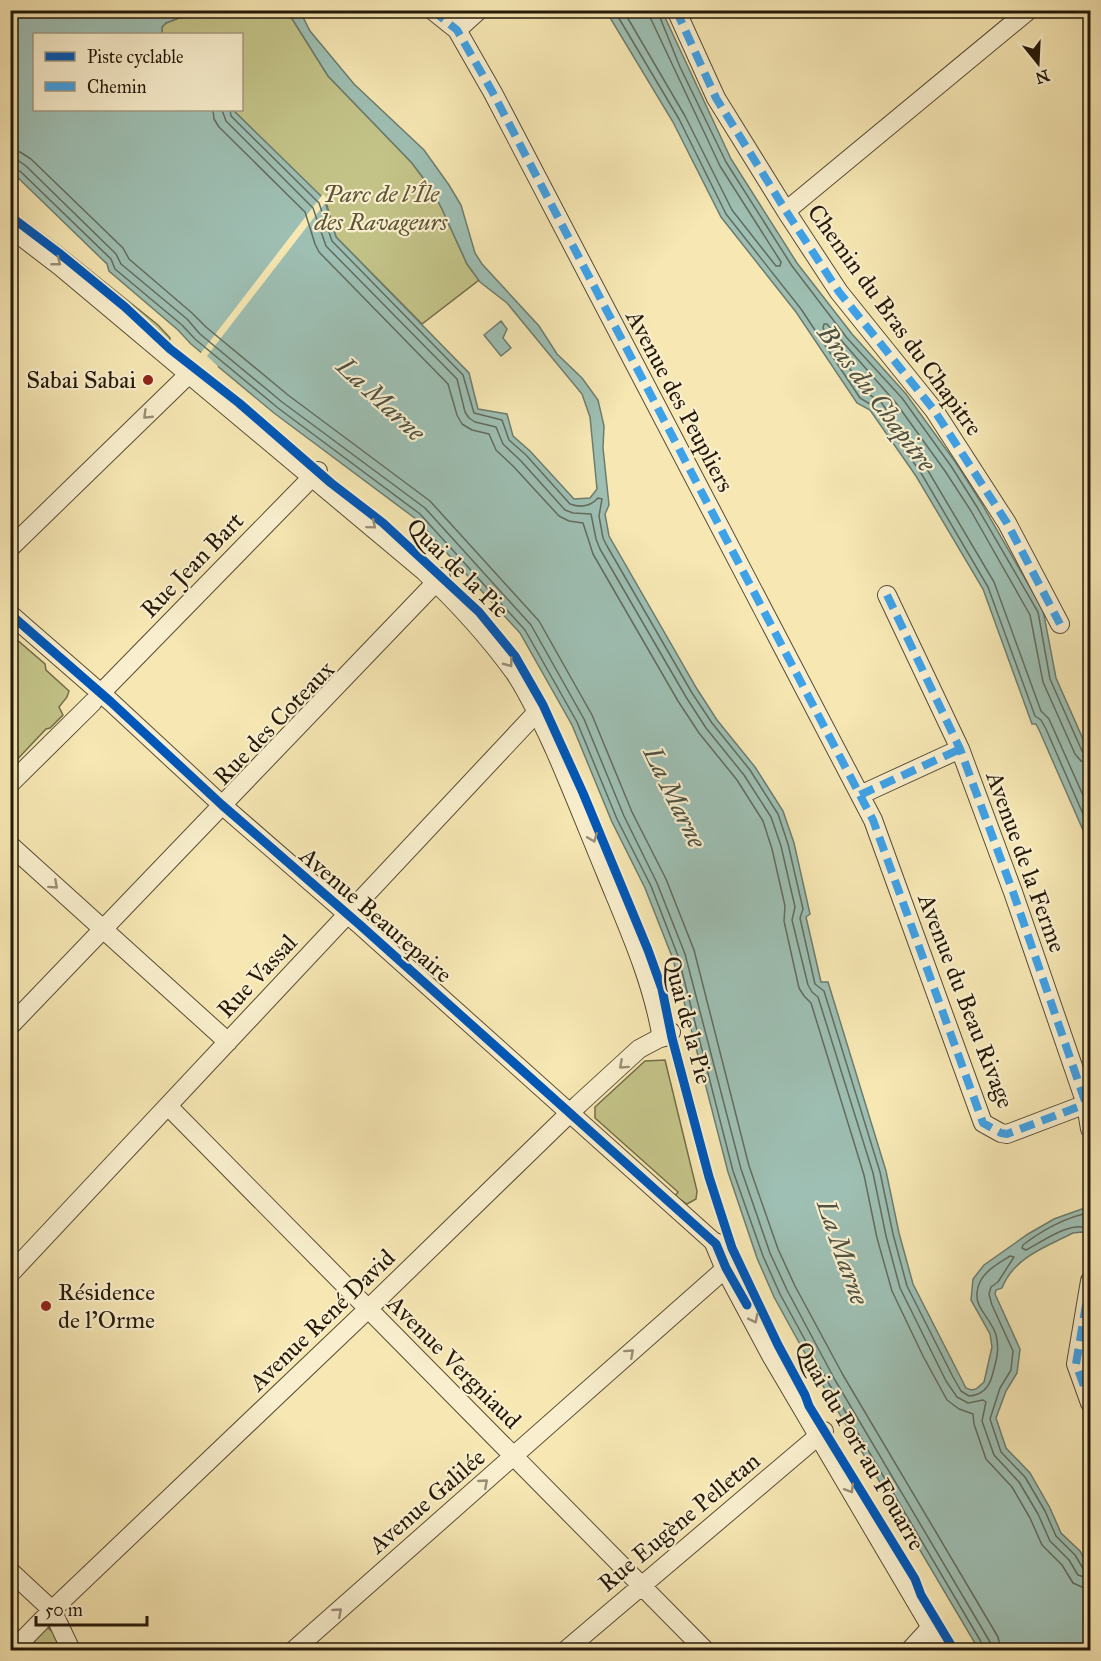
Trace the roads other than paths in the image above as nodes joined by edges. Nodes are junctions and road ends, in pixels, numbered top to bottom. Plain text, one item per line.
1 (432, 10) edge
2 (479, 10) edge
3 (676, 10) edge
4 (1029, 10) edge
5 (457, 30) junction
6 (786, 211) junction
7 (10, 226) edge
8 (189, 374) junction
9 (315, 473) junction
10 (10, 548) edge
11 (439, 579) junction
12 (887, 595) dead end
13 (10, 614) edge
14 (1060, 624) dead end
15 (97, 697) junction
16 (538, 711) junction
17 (960, 749) junction
18 (10, 784) edge
19 (860, 795) junction
20 (222, 805) junction
21 (10, 845) edge
22 (347, 915) junction
23 (102, 929) junction
24 (10, 1026) edge
25 (667, 1034) joint
26 (228, 1042) junction
27 (1086, 1104) junction
28 (168, 1106) junction
29 (570, 1114) junction
30 (1090, 1129) edge
31 (716, 1244) joint
32 (726, 1268) junction
33 (10, 1274) edge
34 (1090, 1281) edge
35 (368, 1309) junction
36 (1090, 1403) edge
37 (821, 1434) junction
38 (514, 1456) junction
39 (10, 1571) edge
40 (641, 1586) junction
41 (52, 1610) junction
42 (932, 1626) junction
43 (13, 1650) edge
44 (70, 1650) edge
45 (294, 1650) edge
46 (566, 1650) edge
47 (705, 1650) edge
48 (910, 1650) edge
49 (946, 1650) edge

1 - 5 street
2 - 5 street
3 - 6 street, Chemin du Bras du Chapitre
4 - 6 street
5 - 19 street, Avenue des Peupliers
6 - 14 street, Chemin du Bras du Chapitre
7 -> 8 street, Quai de la Pie
8 - 9 street, Quai de la Pie
8 -> 10 street
9 -> 11 street, Quai de la Pie
9 - 15 street, Rue Jean Bart
11 -> 16 street, Quai de la Pie
11 - 20 street, Rue des Coteaux
12 - 17 street, Avenue de la Ferme
13 - 15 street, Avenue Beaurepaire
15 - 18 street, Rue Jean Bart
15 - 20 street, Avenue Beaurepaire
16 - 22 street, Rue Vassal
16 -> 25 street, Quai de la Pie
17 - 19 street
17 - 27 street, Avenue de la Ferme
19 - 27 street, Avenue du Beau Rivage
20 - 22 street, Avenue Beaurepaire
20 - 23 street, Rue des Coteaux
21 -> 23 street
22 - 26 street, Rue Vassal
22 - 29 street, Avenue Beaurepaire
23 - 24 street, Rue des Coteaux
23 - 26 street
25 -> 29 street, Avenue René David
26 - 28 street, Rue Vassal
27 - 30 street, Avenue de la Ferme
28 - 33 street, Rue Vassal
28 - 35 street, Avenue Vergniaud
29 - 31 street, Avenue Beaurepaire
29 - 35 street, Avenue René David
31 - 32 street, Quai du Port au Fouarre
32 -> 37 street, Quai du Port au Fouarre
38 -> 32 street, Avenue Galilée
34 - 36 street
35 - 38 street, Avenue Vergniaud
35 - 41 street, Avenue René David
37 - 40 street, Rue Eugène Pelletan
37 -> 42 street, Quai du Port au Fouarre
38 - 40 street, Avenue Vergniaud
45 -> 38 street, Avenue Galilée
39 - 41 street
40 - 46 street, Rue Eugène Pelletan
40 - 47 street, Avenue Vergniaud
41 - 43 street, Avenue René David
41 - 44 street
42 - 48 street
42 - 49 street, Quai du Port au Fouarre

